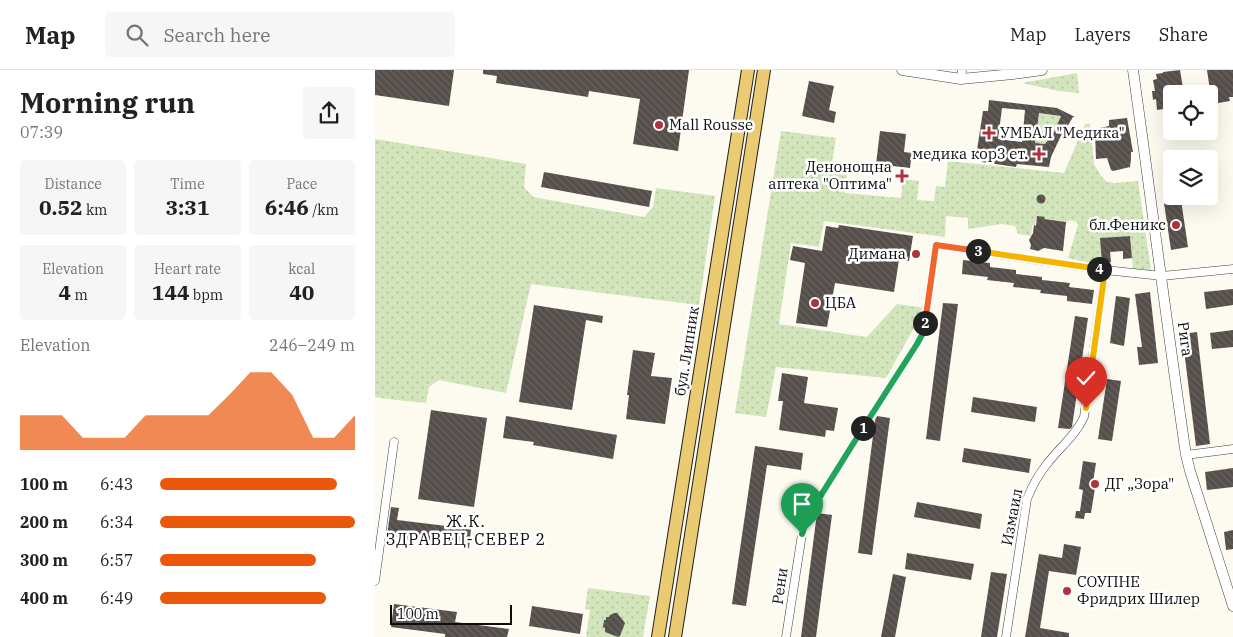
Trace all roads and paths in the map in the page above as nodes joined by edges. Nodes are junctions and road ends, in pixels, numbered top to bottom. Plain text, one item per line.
1 (748, 70) edge
2 (764, 70) edge
3 (902, 70) edge
4 (1042, 70) edge
5 (1133, 70) edge
6 (962, 74) edge
7 (1233, 269) edge
8 (1105, 270) junction
9 (1162, 276) junction
10 (393, 442) dead end
11 (1233, 449) edge
12 (1186, 455) junction
13 (375, 581) edge
14 (1233, 606) edge
15 (658, 637) edge
16 (675, 637) edge
17 (786, 637) edge
18 (1006, 637) edge

1 - 15 main road, бул. Липник
2 - 16 main road
3 - 6 street
4 - 6 street
5 - 9 street, Рига
7 - 9 street
8 - 9 street
8 - 17 street, Рени
8 - 18 street, Измаил
9 - 12 street, Рига
10 - 13 street
11 - 12 street
12 - 14 street, Рига

